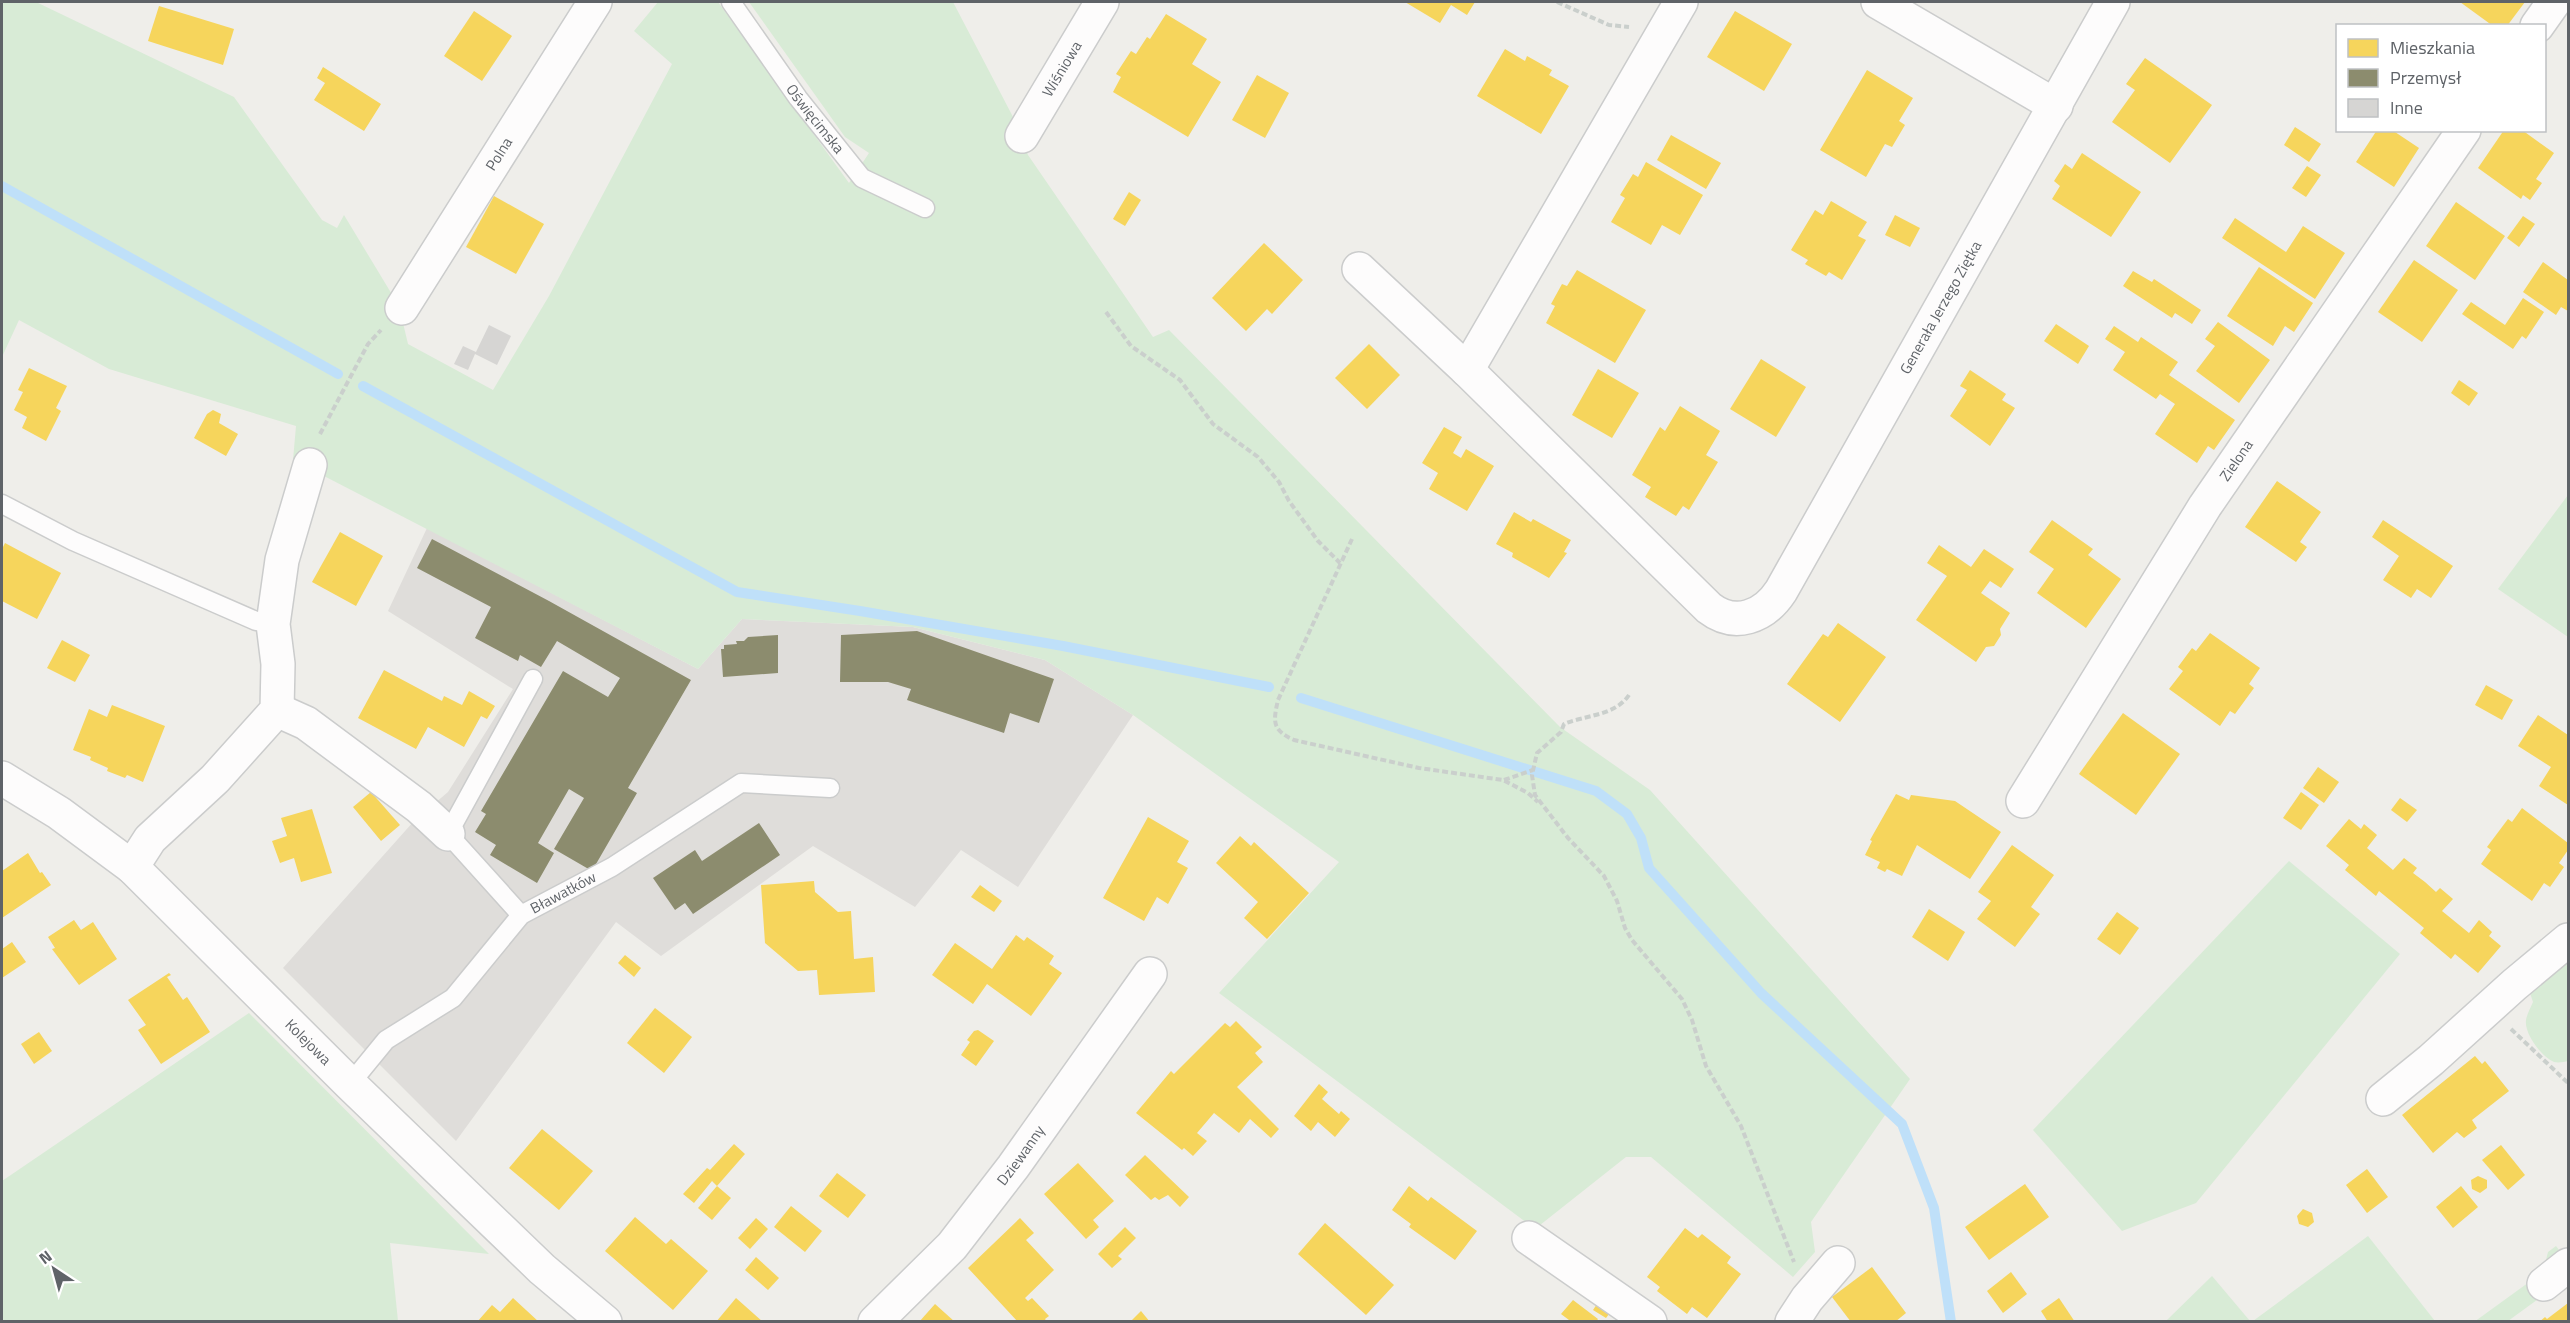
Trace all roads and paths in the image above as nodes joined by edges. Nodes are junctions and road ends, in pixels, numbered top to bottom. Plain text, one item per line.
1 (595, 2) edge
2 (731, 2) edge
3 (1102, 2) edge
4 (1557, 2) edge
5 (1681, 2) edge
6 (1878, 2) edge
7 (2113, 2) edge
8 (2554, 2) edge
9 (2538, 24) edge
10 (1636, 28) dead end
11 (2056, 106) junction
12 (2463, 132) edge
13 (1022, 136) dead end
14 (925, 208) dead end
15 (1359, 270) dead end
16 (402, 308) joint
17 (1106, 312) dead end
18 (1473, 359) junction
19 (310, 465) joint
20 (2, 504) edge
21 (1352, 539) dead end
22 (1340, 562) junction
23 (273, 624) junction
24 (533, 679) dead end
25 (1629, 695) dead end
26 (277, 710) junction
27 (1532, 772) junction
28 (2, 778) edge
29 (1503, 780) junction
30 (830, 788) dead end
31 (2024, 801) dead end
32 (1541, 805) junction
33 (448, 834) junction
34 (132, 867) junction
35 (521, 915) junction
36 (2568, 940) edge
37 (1150, 974) dead end
38 (2498, 1017) junction
39 (2568, 1083) edge
40 (350, 1084) junction
41 (2383, 1099) dead end
42 (1529, 1238) dead end
43 (1838, 1263) dead end
44 (1800, 1310) edge
45 (605, 1322) edge
46 (875, 1322) edge
47 (1650, 1322) edge

1 - 16 street, Polna
2 - 14 lane, Oświęcimska
3 - 13 street, Wiśniowa
4 - 10 path
5 - 18 street
6 - 11 street
7 - 11 street, Generała Jerzego Ziętka
8 - 9 street
11 - 18 street, Generała Jerzego Ziętka
12 - 31 street, Zielona
15 - 18 street
16 - 19 path
17 - 22 path
19 - 23 street
20 - 23 lane
21 - 22 path
22 - 29 path
23 - 26 street
24 - 33 lane
25 - 27 path
26 - 33 street, Bławatków
26 - 34 street
27 - 29 path
27 - 32 path
28 - 34 street, Kolejowa
29 - 32 path
30 - 35 lane, Bławatków
32 - 44 path
33 - 35 lane, Bławatków
34 - 40 street, Kolejowa
35 - 40 lane
36 - 38 street
37 - 46 street, Dziewanny
38 - 39 path
38 - 41 street
40 - 45 street, Kolejowa
42 - 47 street
43 - 44 street

